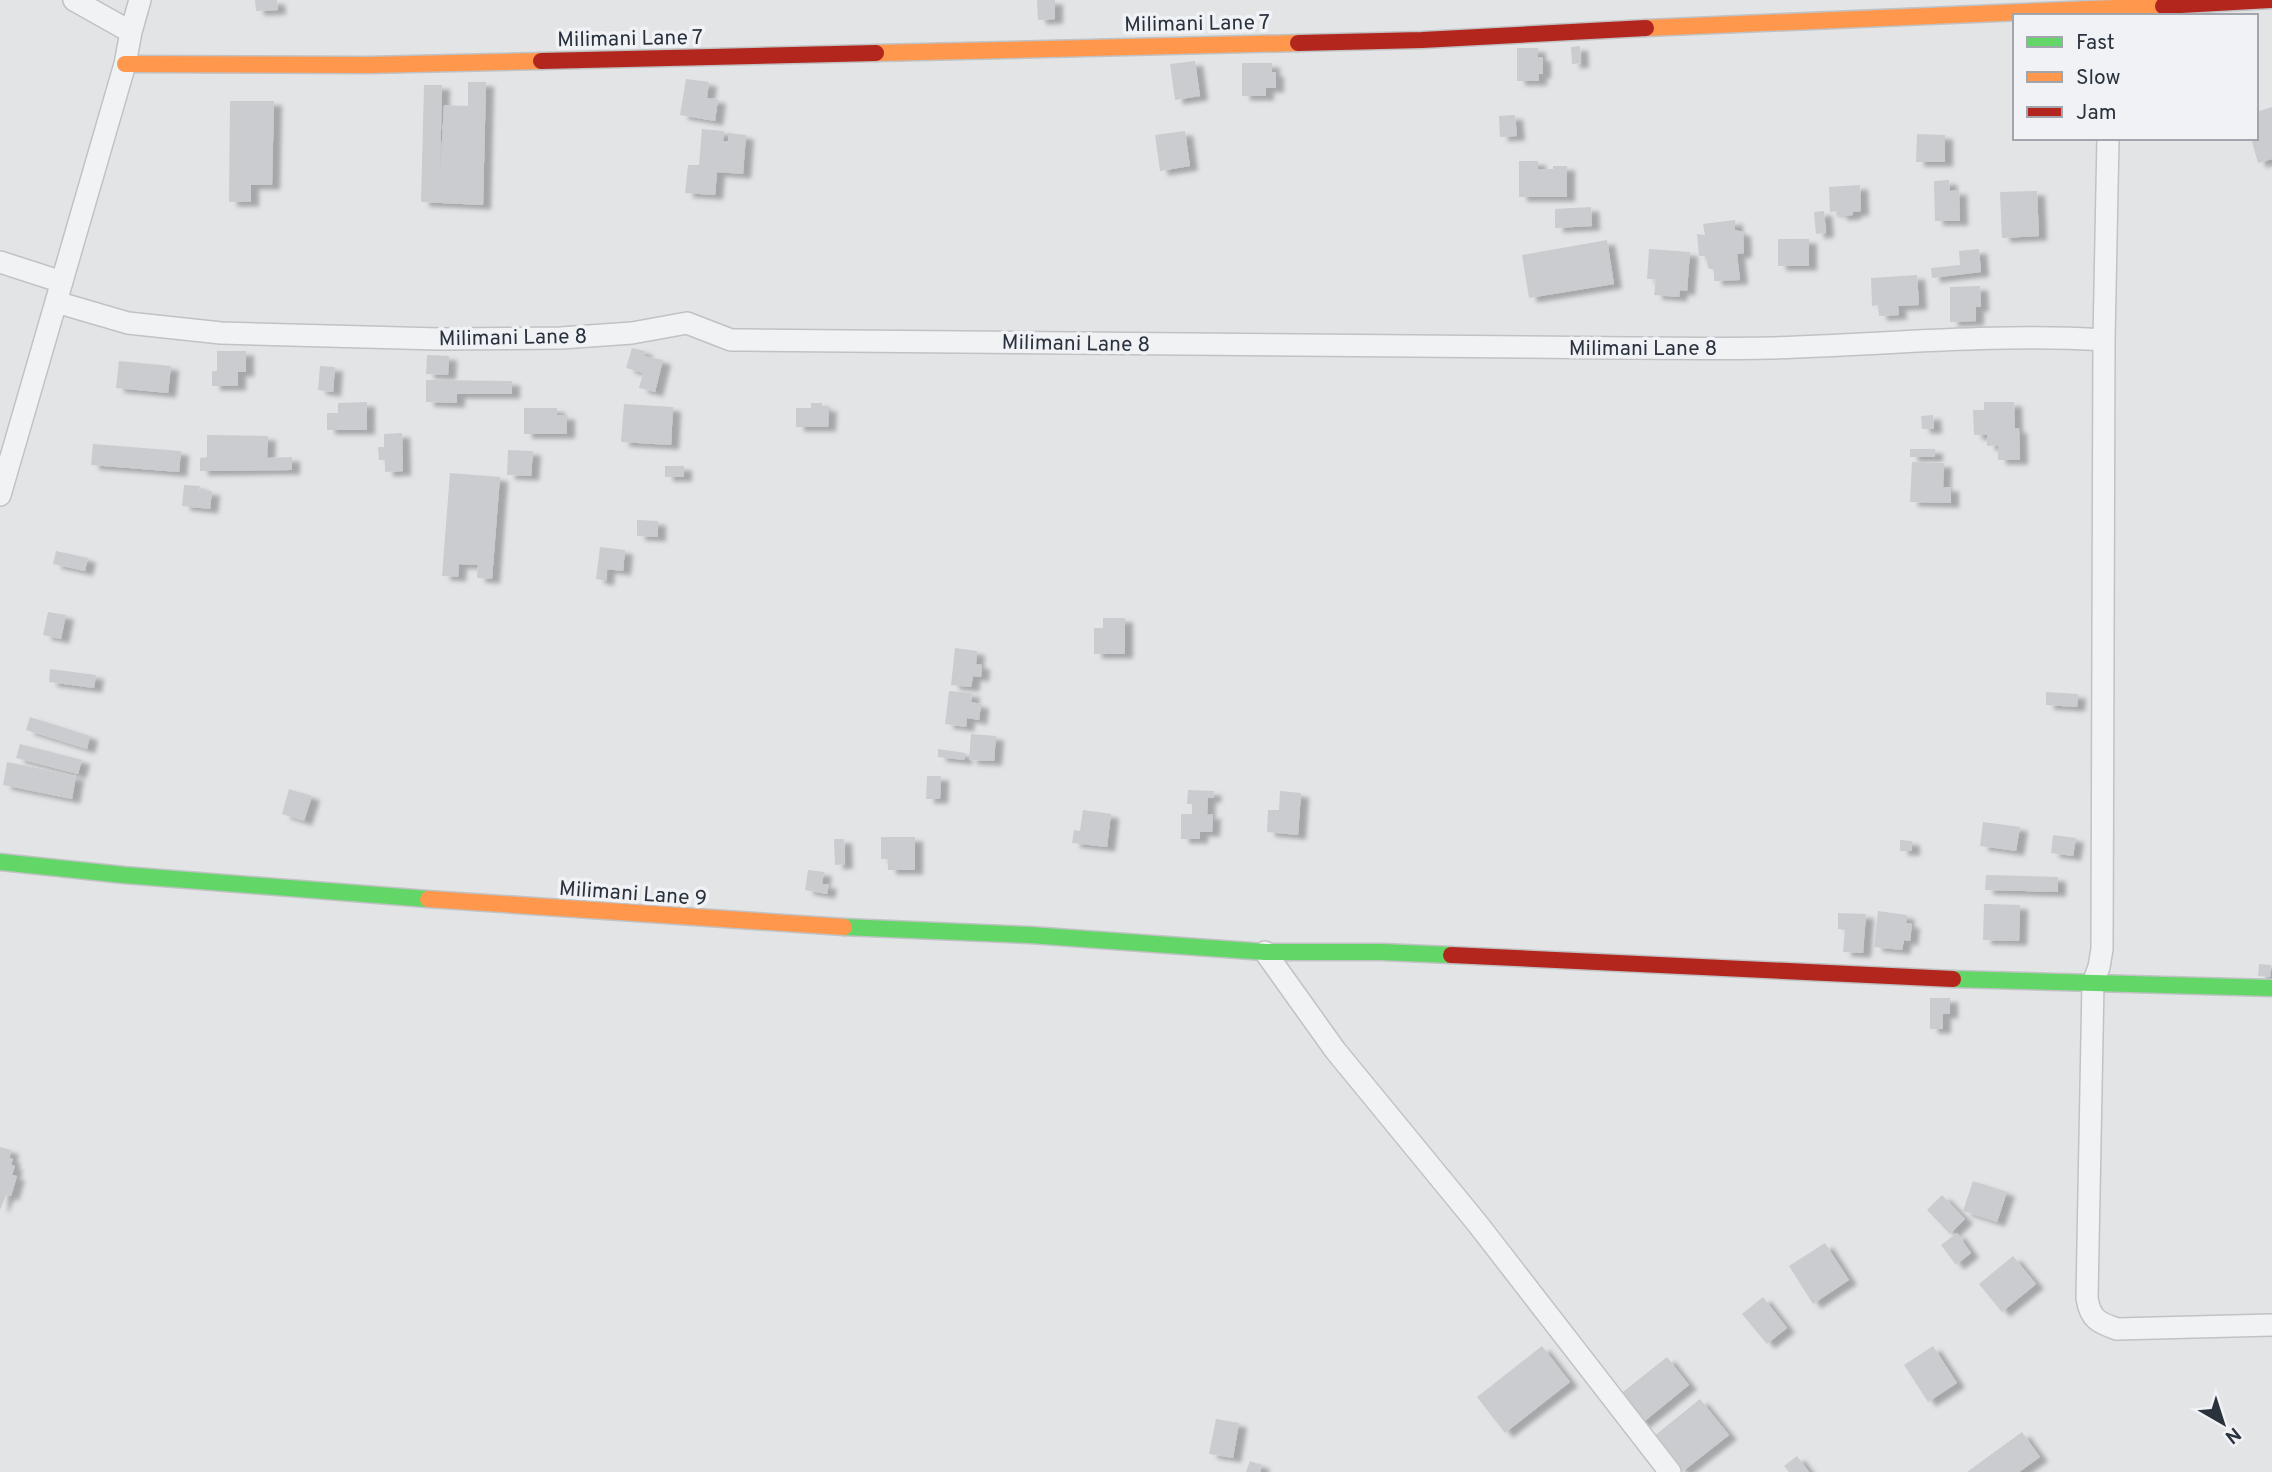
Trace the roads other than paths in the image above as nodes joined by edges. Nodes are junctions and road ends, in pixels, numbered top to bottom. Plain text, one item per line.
1 (74, 0) edge
2 (141, 0) edge
3 (2270, 0) edge
4 (2110, 8) edge
5 (131, 32) junction
6 (125, 64) junction
7 (2108, 140) edge
8 (0, 262) edge
9 (62, 282) junction
10 (56, 302) junction
11 (2104, 340) junction
12 (0, 495) edge
13 (0, 862) edge
14 (1265, 952) junction
15 (2093, 983) junction
16 (2272, 988) edge
17 (2272, 1325) edge
18 (1670, 1472) edge

1 - 5 street
2 - 5 street
3 - 4 street, Milimani Lane 7
4 - 6 street, Milimani Lane 7
5 - 6 street
6 - 9 street
7 - 11 street
8 - 9 street
9 - 10 street
10 - 11 street, Milimani Lane 8
10 - 12 street
11 - 15 street
13 - 14 street, Milimani Lane 9
14 - 15 street, Milimani Lane 9
14 - 18 street
15 - 16 street, Milimani Lane 9
15 - 17 street

